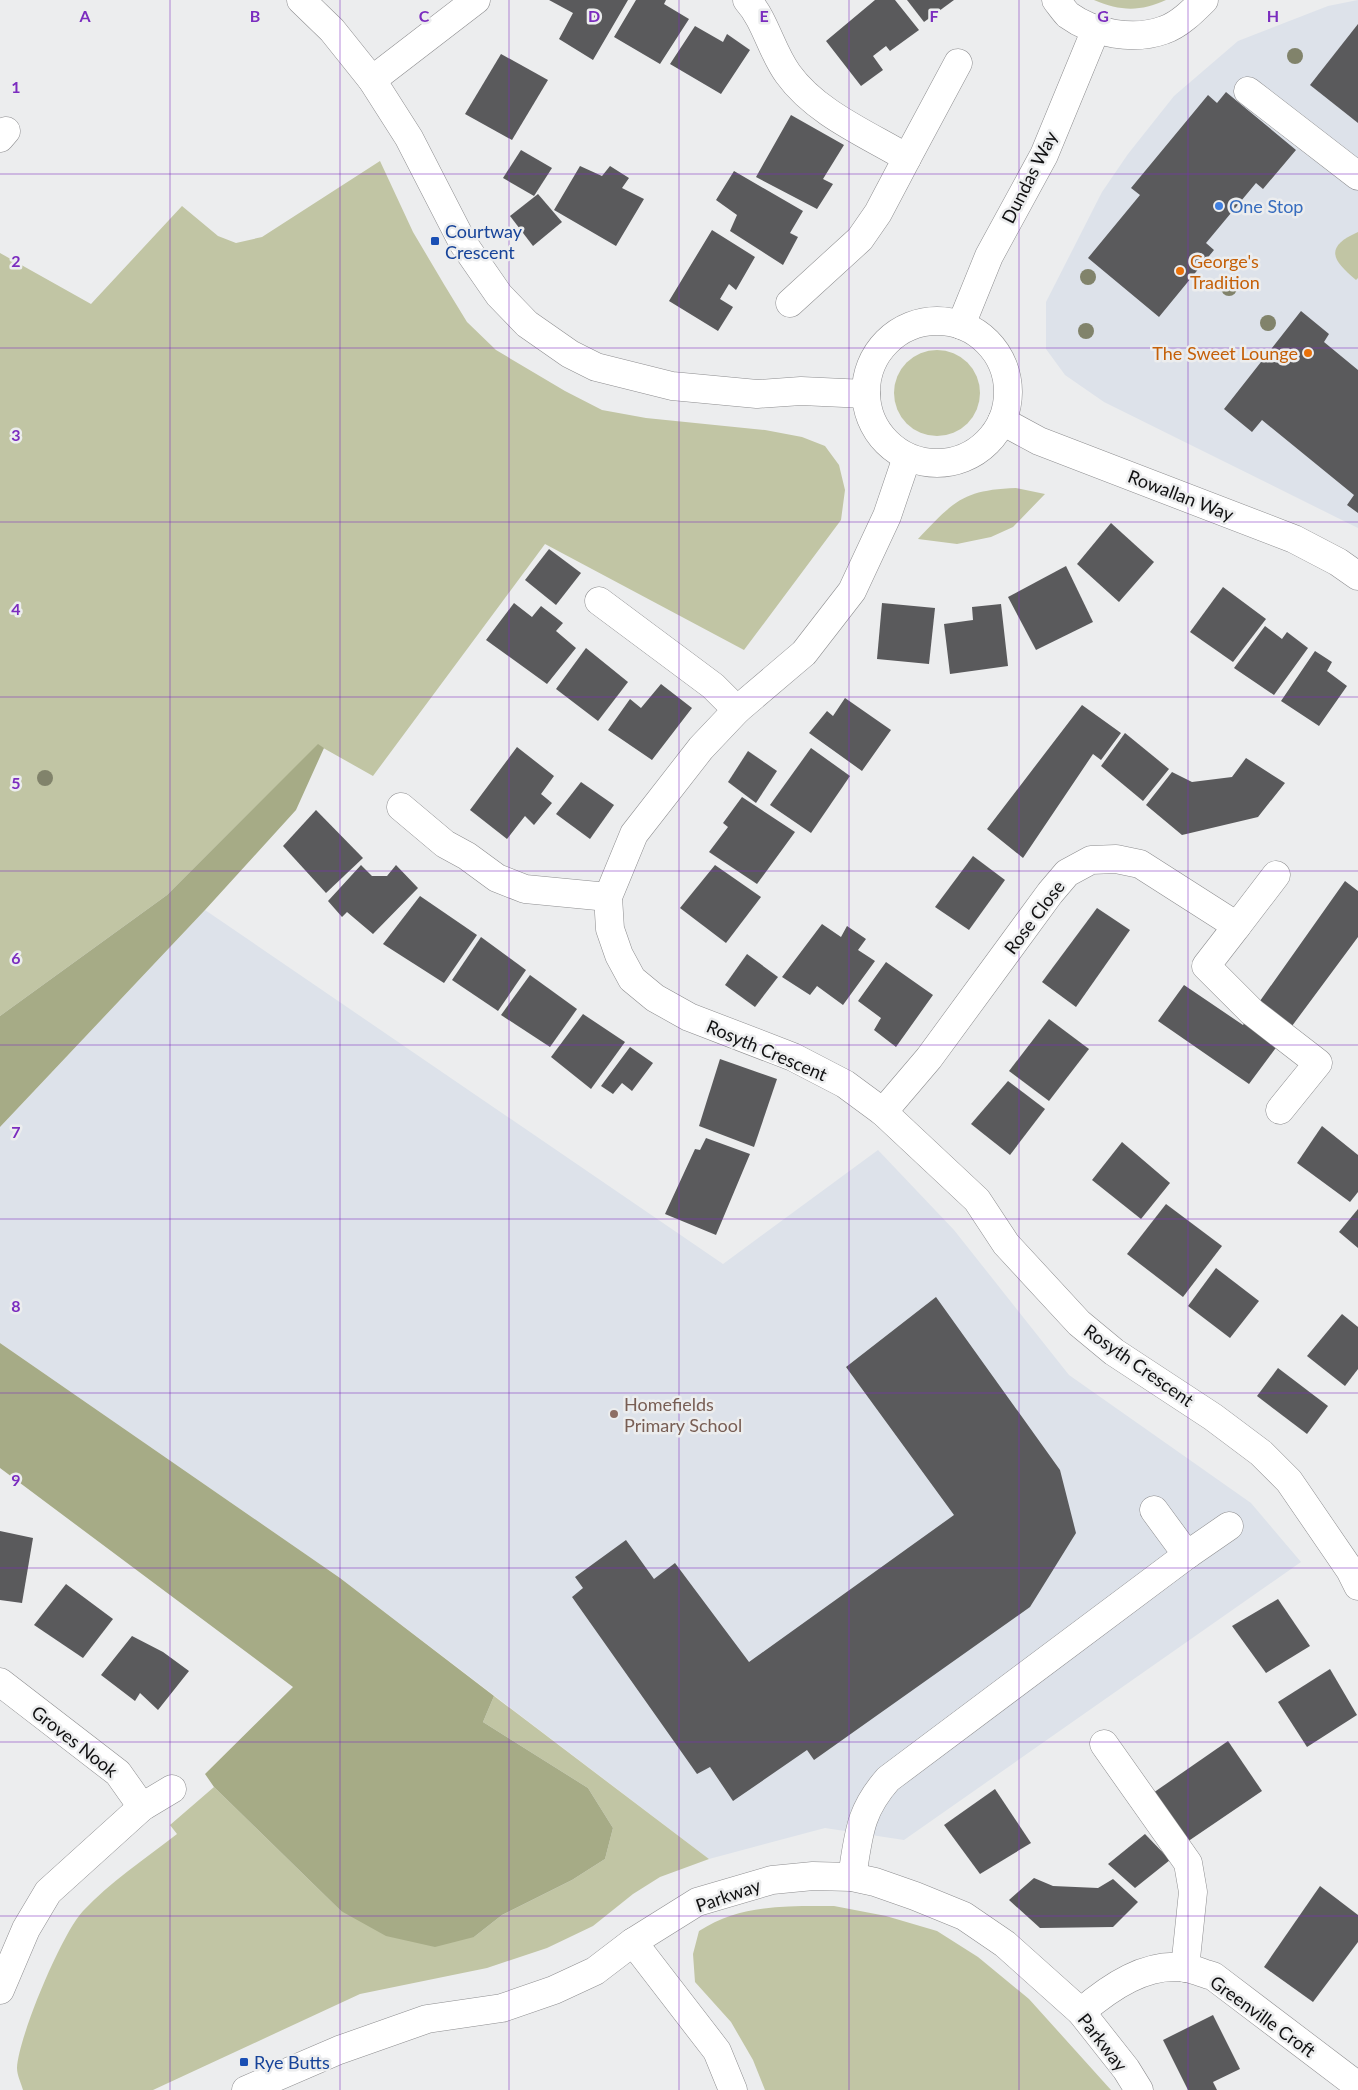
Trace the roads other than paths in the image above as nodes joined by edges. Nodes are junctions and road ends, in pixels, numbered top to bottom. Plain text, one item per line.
1 (301, 0) edge
2 (476, 0) edge
3 (746, 0) edge
4 (1056, 0) edge
5 (1204, 0) edge
6 (1096, 28) junction
7 (958, 63) dead end
8 (372, 80) junction
9 (1248, 91) dead end
10 (907, 158) junction
11 (1358, 176) edge
12 (790, 303) dead end
13 (961, 325) junction
14 (866, 394) junction
15 (1002, 421) junction
16 (908, 457) junction
17 (1358, 576) edge
18 (599, 601) dead end
19 (736, 710) junction
20 (401, 807) dead end
21 (1276, 876) dead end
22 (608, 897) junction
23 (1237, 926) junction
24 (1280, 1110) dead end
25 (883, 1112) junction
26 (1154, 1510) dead end
27 (1229, 1526) dead end
28 (1187, 1554) junction
29 (1358, 1586) edge
30 (0, 1682) edge
31 (1104, 1744) dead end
32 (172, 1789) dead end
33 (142, 1807) junction
34 (852, 1877) junction
35 (633, 1942) junction
36 (1185, 1968) junction
37 (0, 1990) edge
38 (1081, 2012) junction
39 (1358, 2086) edge
40 (246, 2090) edge
41 (733, 2090) edge
42 (1139, 2090) edge

1 - 8 street
2 - 8 street
3 - 10 street
4 - 6 street
5 - 6 street
6 - 13 street, Dundas Way
7 - 10 street
8 - 14 street
9 - 11 street
10 - 12 street
13 - 14 street
13 - 15 street
14 - 16 street
15 - 16 street
15 - 17 street, Rowallan Way
16 - 19 street, Rosyth Crescent
18 - 19 street
19 - 22 street, Rosyth Crescent
20 - 22 street
21 - 23 street
22 - 25 street, Rosyth Crescent
23 - 24 street
23 - 25 street, Rose Close
25 - 29 street, Rosyth Crescent
26 - 28 street
27 - 28 street
28 - 34 street
30 - 33 street, Groves Nook
31 - 36 street
32 - 33 street
33 - 37 street
34 - 35 street, Parkway
34 - 38 street, Parkway
35 - 40 street, Parkway
35 - 41 street
36 - 38 street, Greenville Croft
36 - 39 street, Greenville Croft
38 - 42 street, Parkway

